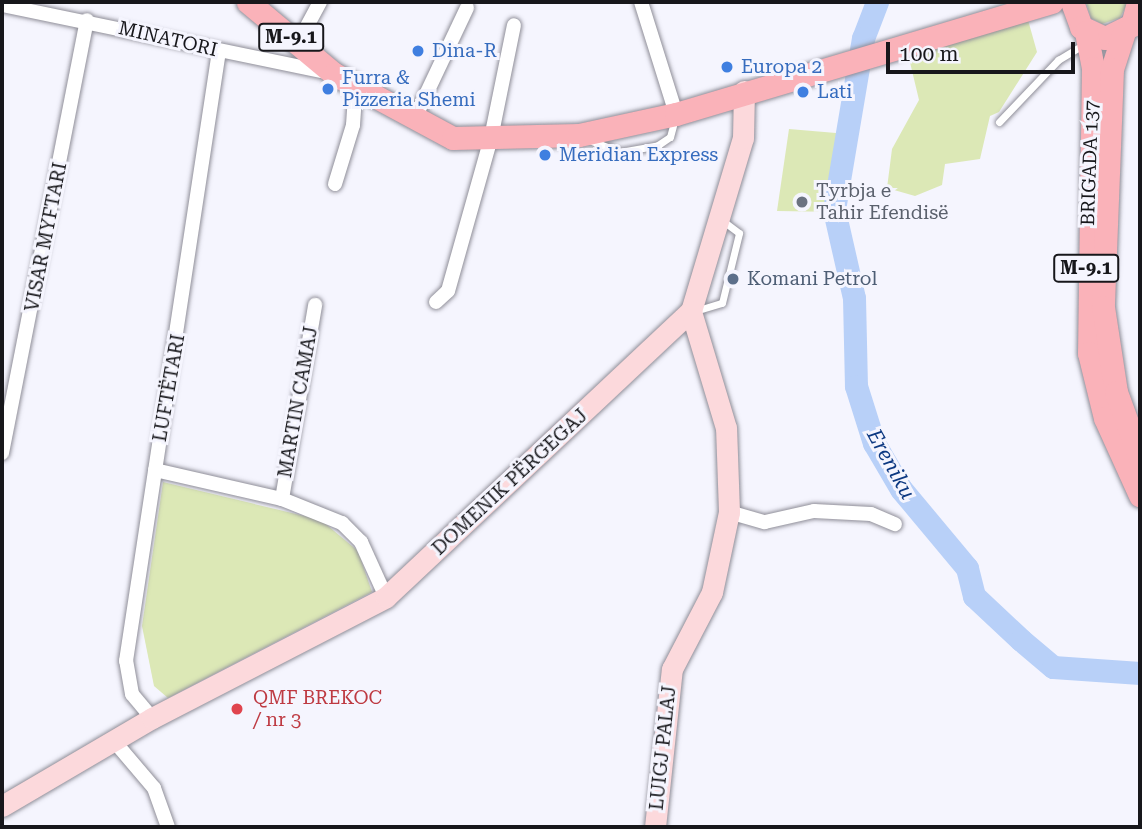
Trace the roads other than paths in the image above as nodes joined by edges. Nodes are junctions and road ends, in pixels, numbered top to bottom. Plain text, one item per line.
1 (248, 2) edge
2 (320, 2) edge
3 (641, 2) edge
4 (1052, 2) edge
5 (1072, 2) edge
6 (1138, 2) edge
7 (2, 5) edge
8 (467, 8) dead end
9 (1016, 12) junction
10 (87, 20) junction
11 (514, 25) dead end
12 (1124, 32) junction
13 (1085, 33) junction
14 (298, 43) junction
15 (219, 51) junction
16 (334, 74) junction
17 (356, 86) junction
18 (744, 91) junction
19 (676, 114) junction
20 (414, 120) junction
21 (999, 122) dead end
22 (491, 138) junction
23 (335, 184) dead end
24 (436, 302) dead end
25 (315, 305) dead end
26 (691, 311) junction
27 (2, 453) edge
28 (1140, 458) edge
29 (155, 470) junction
30 (1140, 495) edge
31 (282, 499) junction
32 (729, 513) junction
33 (895, 524) dead end
34 (386, 597) junction
35 (152, 718) junction
36 (114, 741) junction
37 (2, 806) edge
38 (168, 827) edge
39 (655, 827) edge

1 - 14 main road, M-9.1
2 - 14 street
3 - 19 street
4 - 9 main road, M-9.1
5 - 13 main road, BRIGADA 137 / M-9.1
6 - 12 main road, BRIGADA 137 / M-9.1
7 - 10 street, MINATORI
8 - 20 street
9 - 13 main road, M-9.1
9 - 18 main road, M-9.1
10 - 15 street, MINATORI
10 - 27 street, VISAR MYFTARI
11 - 22 street
12 - 13 main road, M-9.1
12 - 28 main road, BRIGADA 137 / M-9.1
13 - 21 lane
13 - 30 main road, BRIGADA 137 / M-9.1
14 - 16 main road, M-9.1
15 - 16 street, MINATORI
15 - 29 street, LUFTËTARI
16 - 17 main road, M-9.1
17 - 20 main road, M-9.1
17 - 23 street
18 - 19 main road, M-9.1
18 - 26 main road, DOMENIK PËRGEGAJ
19 - 22 main road, M-9.1
20 - 22 main road, M-9.1
22 - 24 street
25 - 31 street, MARTIN CAMAJ
26 - 32 main road, LUIGJ PALAJ
26 - 34 main road, DOMENIK PËRGEGAJ
29 - 31 street, MARTIN CAMAJ
29 - 35 street, LUFTËTARI
31 - 34 street, MARTIN CAMAJ
32 - 33 street
32 - 39 main road, LUIGJ PALAJ
34 - 35 main road, DOMENIK PËRGEGAJ
35 - 36 main road, DOMENIK PËRGEGAJ
36 - 37 main road, DOMENIK PËRGEGAJ
36 - 38 street

